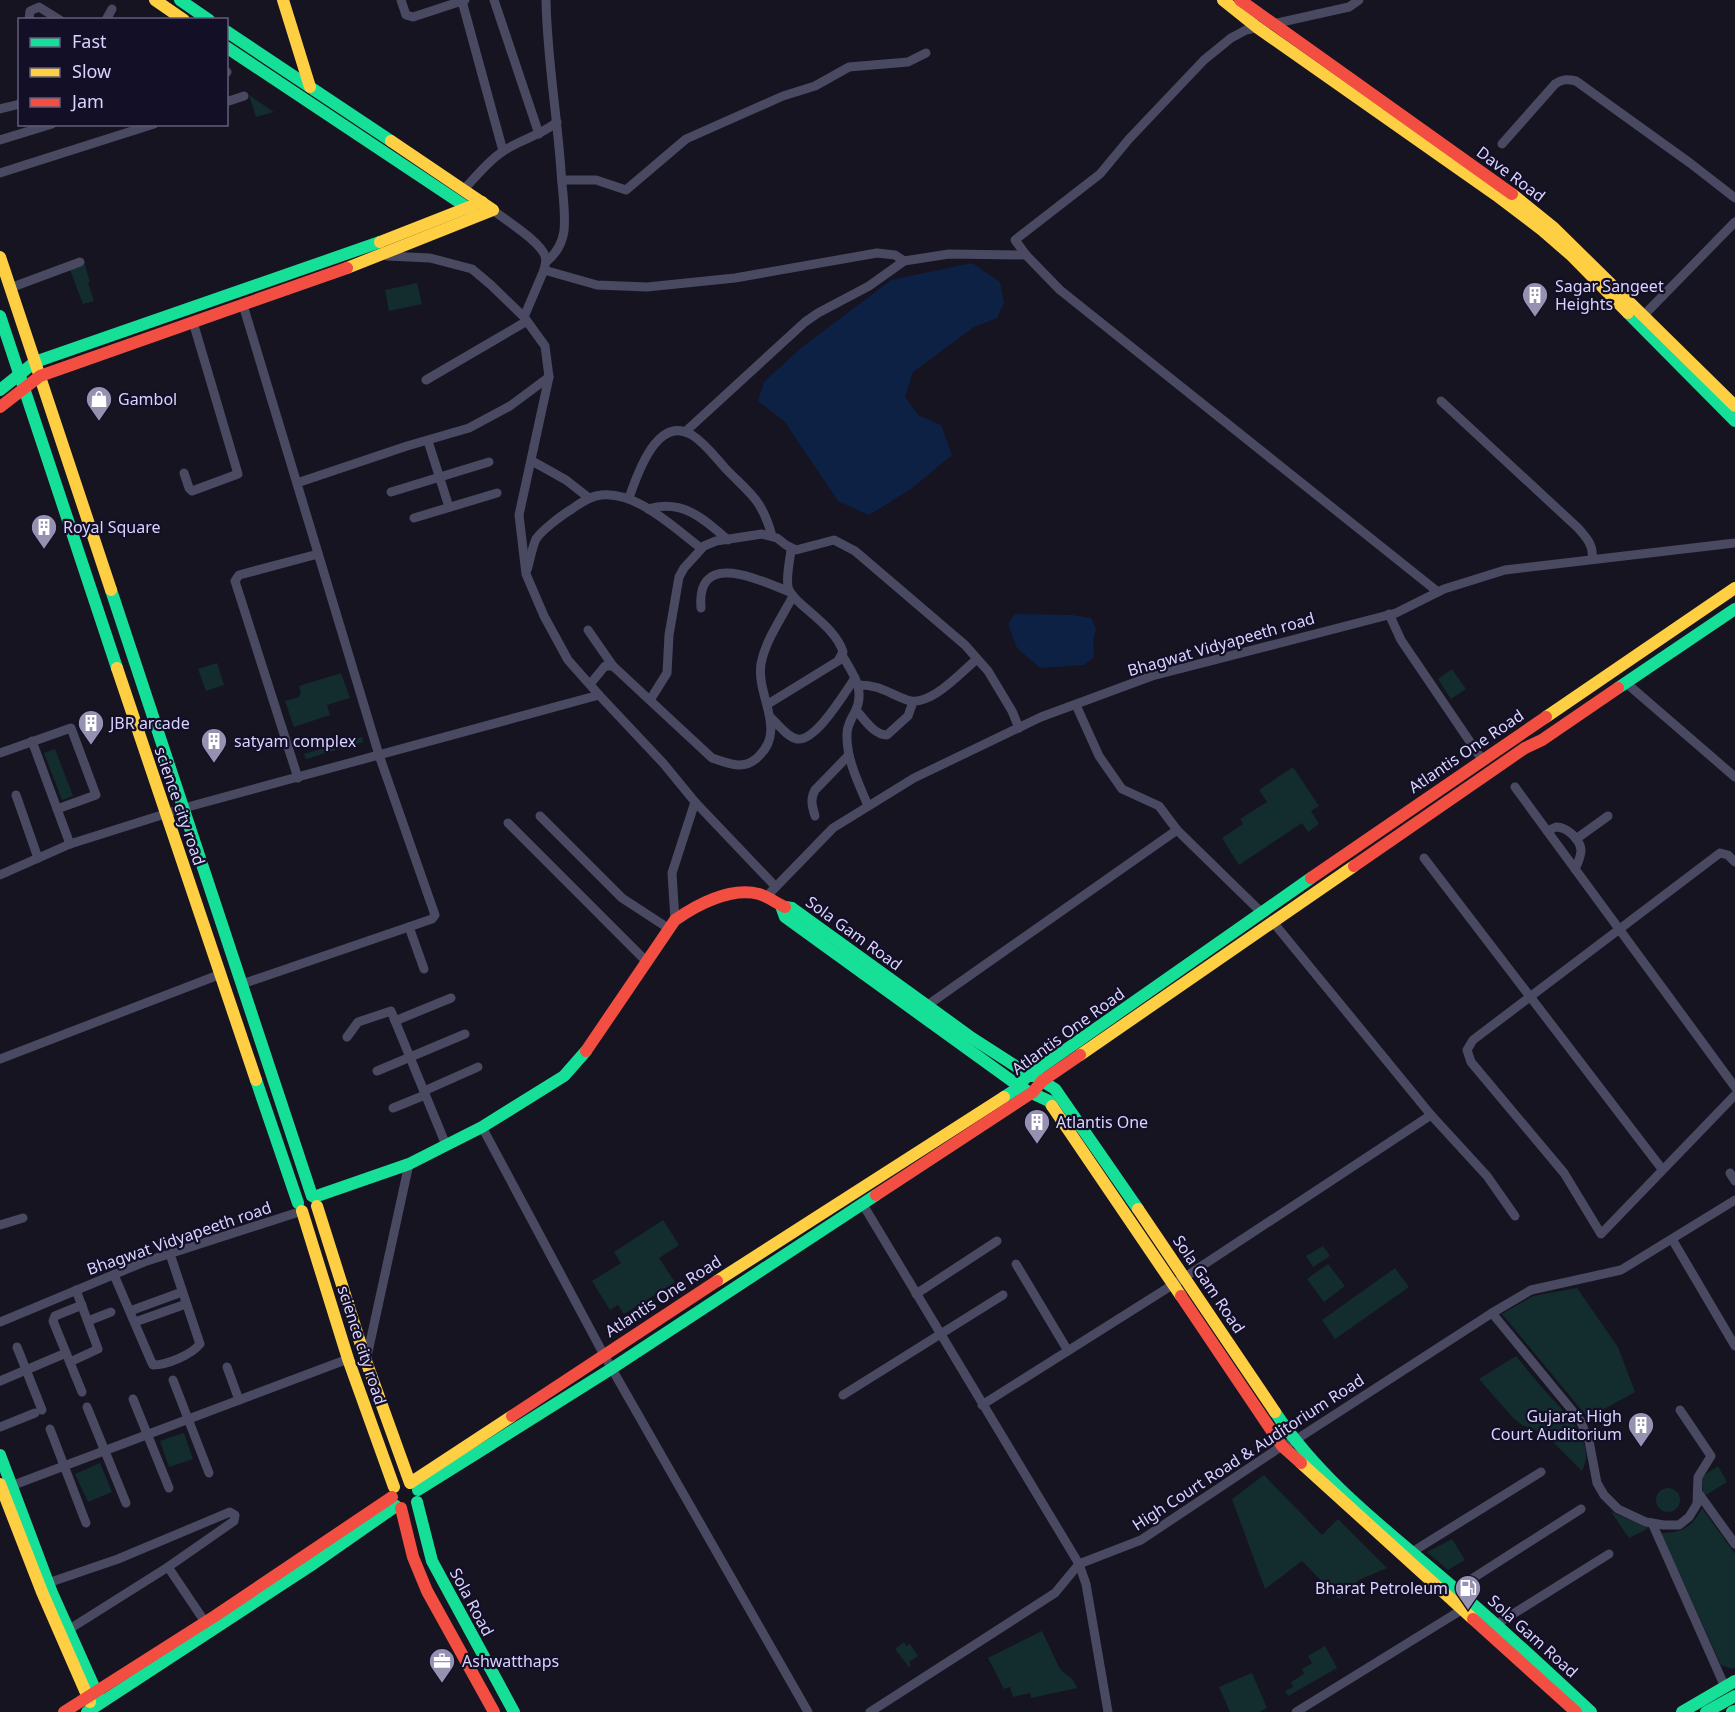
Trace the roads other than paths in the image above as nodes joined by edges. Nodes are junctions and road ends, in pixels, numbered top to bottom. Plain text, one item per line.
1 (155, 0) edge
2 (180, 0) edge
3 (283, 0) edge
4 (400, 0) edge
5 (494, 0) edge
6 (546, 0) edge
7 (1223, 0) edge
8 (1240, 0) edge
9 (1359, 0) edge
10 (464, 1) edge
11 (112, 9) dead end
12 (29, 18) edge
13 (57, 18) edge
14 (107, 18) edge
15 (181, 18) edge
16 (206, 18) edge
17 (1274, 25) junction
18 (1258, 28) junction
19 (228, 32) edge
20 (228, 48) edge
21 (926, 53) dead end
22 (310, 87) junction
23 (244, 96) dead end
24 (228, 101) edge
25 (18, 105) edge
26 (0, 110) edge
27 (557, 122) junction
28 (46, 126) edge
29 (148, 126) edge
30 (539, 134) junction
31 (0, 140) edge
32 (1502, 144) dead end
33 (502, 151) junction
34 (0, 172) edge
35 (562, 180) junction
36 (464, 189) junction
37 (1735, 198) edge
38 (482, 202) junction
39 (467, 207) junction
40 (493, 210) junction
41 (479, 216) junction
42 (1735, 222) edge
43 (1026, 255) junction
44 (381, 256) junction
45 (0, 257) edge
46 (550, 260) junction
47 (904, 261) junction
48 (80, 262) dead end
49 (10, 288) junction
50 (243, 305) junction
51 (1644, 315) junction
52 (0, 316) edge
53 (525, 319) junction
54 (194, 322) junction
55 (35, 362) junction
56 (19, 375) junction
57 (40, 376) junction
58 (549, 376) junction
59 (426, 380) dead end
60 (23, 389) junction
61 (0, 390) edge
62 (1441, 401) dead end
63 (1735, 406) edge
64 (0, 407) edge
65 (1735, 421) edge
66 (685, 432) junction
67 (428, 441) junction
68 (532, 461) junction
69 (489, 462) dead end
70 (184, 473) dead end
71 (440, 477) junction
72 (297, 483) junction
73 (391, 492) dead end
74 (497, 493) dead end
75 (589, 498) junction
76 (630, 498) junction
77 (449, 507) junction
78 (648, 508) junction
79 (414, 518) dead end
80 (772, 536) junction
81 (728, 540) junction
82 (1735, 543) edge
83 (701, 548) junction
84 (791, 549) junction
85 (318, 554) junction
86 (1592, 560) junction
87 (526, 574) junction
88 (1735, 588) edge
89 (1438, 592) junction
90 (791, 594) junction
91 (701, 608) dead end
92 (1735, 609) edge
93 (1389, 614) junction
94 (588, 630) dead end
95 (842, 655) junction
96 (977, 659) junction
97 (613, 666) junction
98 (857, 682) junction
99 (1625, 682) junction
100 (591, 683) junction
101 (599, 695) junction
102 (650, 700) junction
103 (913, 702) junction
104 (768, 704) junction
105 (1076, 705) junction
106 (856, 710) junction
107 (771, 718) junction
108 (1018, 728) junction
109 (33, 741) junction
110 (0, 753) edge
111 (379, 755) junction
112 (849, 755) junction
113 (1483, 760) junction
114 (1735, 777) edge
115 (298, 778) junction
116 (1515, 787) dead end
117 (16, 795) dead end
118 (695, 802) junction
119 (868, 806) junction
120 (184, 808) junction
121 (57, 809) junction
122 (165, 814) junction
123 (540, 816) dead end
124 (815, 816) dead end
125 (1608, 816) dead end
126 (508, 823) dead end
127 (1177, 830) junction
128 (1547, 831) junction
129 (1576, 839) junction
130 (70, 844) junction
131 (38, 858) junction
132 (1424, 858) dead end
133 (1735, 861) edge
134 (1575, 869) junction
135 (0, 875) edge
136 (775, 886) junction
137 (766, 897) junction
138 (1262, 913) junction
139 (1273, 922) junction
140 (671, 924) junction
141 (409, 927) junction
142 (1619, 929) junction
143 (646, 962) junction
144 (424, 969) dead end
145 (221, 974) junction
146 (242, 984) junction
147 (1530, 997) junction
148 (451, 998) dead end
149 (922, 1009) junction
150 (395, 1021) junction
151 (465, 1034) dead end
152 (347, 1037) dead end
153 (410, 1057) junction
154 (0, 1059) edge
155 (478, 1067) dead end
156 (377, 1071) dead end
157 (1036, 1078) junction
158 (1021, 1086) junction
159 (1735, 1087) edge
160 (1033, 1092) junction
161 (424, 1093) junction
162 (1735, 1095) edge
163 (393, 1108) dead end
164 (1431, 1115) junction
165 (482, 1127) junction
166 (446, 1145) junction
167 (409, 1164) junction
168 (1662, 1170) junction
169 (314, 1200) junction
170 (1735, 1200) edge
171 (862, 1203) junction
172 (300, 1207) junction
173 (1515, 1216) dead end
174 (23, 1218) dead end
175 (0, 1225) edge
176 (1672, 1239) junction
177 (998, 1241) dead end
178 (170, 1254) junction
179 (1016, 1264) dead end
180 (114, 1275) junction
181 (1185, 1277) junction
182 (1173, 1285) junction
183 (76, 1290) junction
184 (182, 1292) junction
185 (916, 1294) junction
186 (1003, 1295) dead end
187 (186, 1304) junction
188 (82, 1305) junction
189 (130, 1311) junction
190 (111, 1312) dead end
191 (1492, 1313) junction
192 (88, 1321) junction
193 (0, 1322) edge
194 (135, 1322) junction
195 (940, 1334) junction
196 (1735, 1346) edge
197 (17, 1347) dead end
198 (1068, 1351) junction
199 (604, 1355) junction
200 (68, 1358) junction
201 (348, 1359) junction
202 (366, 1360) junction
203 (227, 1367) dead end
204 (611, 1369) junction
205 (26, 1370) junction
206 (173, 1380) dead end
207 (0, 1381) edge
208 (82, 1392) dead end
209 (843, 1395) dead end
210 (133, 1399) dead end
211 (239, 1400) junction
212 (982, 1405) junction
213 (87, 1407) dead end
214 (1680, 1410) dead end
215 (188, 1419) junction
216 (0, 1427) edge
217 (50, 1429) dead end
218 (148, 1435) junction
219 (1294, 1441) junction
220 (1282, 1446) junction
221 (105, 1451) junction
222 (0, 1455) edge
223 (64, 1466) junction
224 (1541, 1472) dead end
225 (209, 1473) dead end
226 (6, 1485) edge
227 (169, 1488) dead end
228 (415, 1492) junction
229 (1699, 1494) junction
230 (396, 1500) junction
231 (126, 1503) dead end
232 (1581, 1509) dead end
233 (86, 1523) dead end
234 (1652, 1523) junction
235 (1735, 1544) edge
236 (1412, 1552) junction
237 (1609, 1554) dead end
238 (1079, 1564) junction
239 (168, 1567) junction
240 (48, 1582) junction
241 (1456, 1589) junction
242 (1463, 1609) junction
243 (205, 1622) junction
244 (1497, 1624) junction
245 (68, 1630) junction
246 (1730, 1684) edge
247 (1735, 1696) edge
248 (95, 1705) edge
249 (64, 1712) edge
250 (494, 1712) edge
251 (514, 1712) edge
252 (808, 1712) edge
253 (870, 1712) edge
254 (1108, 1712) edge
255 (1296, 1712) edge
256 (1576, 1712) edge
257 (1592, 1712) edge
258 (1682, 1712) edge
259 (1706, 1712) edge

1 - 15 street
2 - 16 street
3 - 22 street
4 - 10 street
5 - 30 street
6 - 27 street
7 - 18 street
8 - 17 street, Dave Road
9 - 17 street
10 - 33 street
11 - 14 street
12 - 13 street
17 - 18 street
17 - 51 street, Dave Road
18 - 43 street
18 - 65 street
19 - 22 street
20 - 39 street
21 - 35 street
22 - 36 street
23 - 24 street
25 - 26 street
27 - 30 street
27 - 35 street
28 - 31 street
29 - 34 street
30 - 33 street
32 - 37 street
33 - 36 street
35 - 46 street
36 - 38 street
38 - 39 street
38 - 40 street
39 - 41 street
39 - 55 street
40 - 41 street
40 - 46 street
41 - 44 street
42 - 51 street
43 - 47 street
43 - 89 street
44 - 50 street
44 - 53 street
45 - 49 street, Sola Road
46 - 47 street
46 - 53 street
47 - 66 street
48 - 49 street
49 - 55 street, Sola Road
50 - 54 street
50 - 72 street
51 - 63 street, Dave Road
52 - 56 street, science city road
53 - 58 street
53 - 59 street
54 - 57 street
54 - 70 street
55 - 56 street
55 - 57 street, Sola Road
56 - 60 street, science city road
56 - 61 street
57 - 60 street
57 - 120 street, Sola Road
58 - 67 street
58 - 68 street
60 - 64 street
60 - 122 street, science city road
62 - 86 street
66 - 76 street
66 - 80 street
67 - 71 street
67 - 72 street
68 - 75 street
68 - 87 street
69 - 71 street
71 - 73 street
71 - 77 street
72 - 85 street
74 - 77 street
75 - 76 street
75 - 87 street
76 - 78 street
77 - 79 street
78 - 81 street
78 - 83 street
80 - 81 street
80 - 84 street
81 - 83 street
82 - 86 street, Bhagwat Vidyapeeth road
83 - 102 street
84 - 90 street
84 - 96 street
85 - 111 street
85 - 115 street
86 - 89 street, Bhagwat Vidyapeeth road
87 - 100 street
88 - 113 street, Atlantis One Road
89 - 93 street, Bhagwat Vidyapeeth road
90 - 91 street
90 - 95 street
90 - 104 street
92 - 99 street, Atlantis One Road
93 - 105 street, Bhagwat Vidyapeeth road
93 - 113 street
94 - 97 street
95 - 98 street
95 - 104 street
96 - 103 street
96 - 108 street
97 - 100 street
97 - 102 street
98 - 103 street
98 - 106 street
98 - 107 street
99 - 114 street
99 - 139 street, Atlantis One Road
100 - 101 street
101 - 111 street
101 - 118 street
102 - 107 street
103 - 106 street
104 - 107 street
105 - 108 street, Bhagwat Vidyapeeth road
105 - 127 street
106 - 112 street
108 - 119 street, Bhagwat Vidyapeeth road
109 - 110 street
109 - 121 street
109 - 121 street
111 - 115 street
111 - 141 street
112 - 119 street
112 - 124 street
113 - 138 street, Atlantis One Road
115 - 120 street
116 - 128 street
117 - 131 street
118 - 136 street
118 - 140 street
119 - 136 street, Bhagwat Vidyapeeth road
120 - 122 street
120 - 146 street, Sola Road
121 - 130 street
122 - 130 street
122 - 145 street, science city road
123 - 140 street
125 - 129 street
126 - 143 street
127 - 138 street
127 - 149 street
128 - 129 street
128 - 134 street
129 - 134 street
130 - 131 street
131 - 135 street
132 - 147 street
133 - 142 street
134 - 142 street
136 - 137 street, Bhagwat Vidyapeeth road
137 - 140 street, Sola Gam Road
137 - 149 street, Sola Gam Road
138 - 157 street, Atlantis One Road
139 - 157 street, Atlantis One Road
139 - 164 street
140 - 143 street, Sola Gam Road
141 - 144 street
141 - 146 street
142 - 147 street
142 - 159 street
143 - 165 street, Sola Gam Road
145 - 154 street
145 - 172 street, science city road
146 - 169 street, Sola Road
147 - 168 street
147 - 168 street
148 - 150 street
149 - 157 street, Sola Gam Road
149 - 158 street, Sola Gam Road
150 - 152 street
150 - 153 street
151 - 153 street
153 - 156 street
153 - 161 street
155 - 161 street
157 - 158 street, Atlantis One Road
157 - 160 street, Atlantis One Road
157 - 181 street, Sola Gam Road
158 - 160 street, Sola Gam Road
158 - 199 street, Atlantis One Road
160 - 171 street, Atlantis One Road
160 - 182 street, Sola Gam Road
161 - 163 street
161 - 166 street
162 - 168 street
164 - 173 street
164 - 181 street
165 - 166 street, Sola Gam Road
165 - 199 street
166 - 167 street, Sola Gam Road
167 - 169 street, Sola Gam Road
167 - 202 street
169 - 172 street, Sola Gam Road
169 - 202 street, Sola Road
170 - 176 street, High Court Road & Auditorium Road
171 - 185 street
171 - 204 street, Atlantis One Road
172 - 178 street, Bhagwat Vidyapeeth road
172 - 201 street, science city road
174 - 175 street
176 - 191 street, High Court Road & Auditorium Road
176 - 196 street
177 - 185 street
178 - 180 street, Bhagwat Vidyapeeth road
178 - 184 street
179 - 198 street
180 - 183 street, Bhagwat Vidyapeeth road
180 - 189 street
181 - 182 street
181 - 219 street, Sola Gam Road
182 - 198 street
182 - 220 street, Sola Gam Road
183 - 188 street
183 - 193 street, Bhagwat Vidyapeeth road
184 - 187 street
184 - 189 street
185 - 195 street
186 - 195 street
187 - 194 street
187 - 194 street
188 - 192 street
188 - 200 street
189 - 194 street
190 - 192 street
191 - 219 street, High Court Road & Auditorium Road
191 - 234 street
192 - 200 street
195 - 209 street
195 - 212 street
197 - 205 street
198 - 212 street
199 - 204 street
199 - 228 street, Atlantis One Road
200 - 205 street
200 - 208 street
201 - 211 street
201 - 230 street, science city road
202 - 228 street, Sola Road
203 - 211 street
204 - 228 street, Atlantis One Road
204 - 252 street
205 - 207 street
205 - 216 street
206 - 215 street
210 - 218 street
211 - 215 street
212 - 238 street
213 - 221 street
214 - 229 street
215 - 218 street
215 - 225 street
217 - 223 street
218 - 221 street
218 - 227 street
219 - 220 street, High Court Road & Auditorium Road
219 - 236 street, Sola Gam Road
220 - 238 street, High Court Road & Auditorium Road
220 - 242 street, Sola Gam Road
221 - 223 street
221 - 231 street
222 - 226 street
223 - 226 street
223 - 233 street
224 - 236 street
226 - 240 street
226 - 248 street
228 - 230 street
228 - 230 street
228 - 251 street, Sola Road
229 - 234 street
229 - 235 street
230 - 243 street
230 - 248 street
230 - 250 street, Sola Road
232 - 241 street
234 - 246 street
236 - 241 street, Sola Gam Road
237 - 244 street
238 - 253 street, High Court Road & Auditorium Road
238 - 254 street
239 - 240 street
239 - 243 street
239 - 245 street
240 - 245 street
241 - 244 street, Sola Gam Road
242 - 255 street
242 - 256 street, Sola Gam Road
243 - 248 street
244 - 257 street, Sola Gam Road
245 - 248 street
246 - 258 street
247 - 259 street
248 - 249 street

